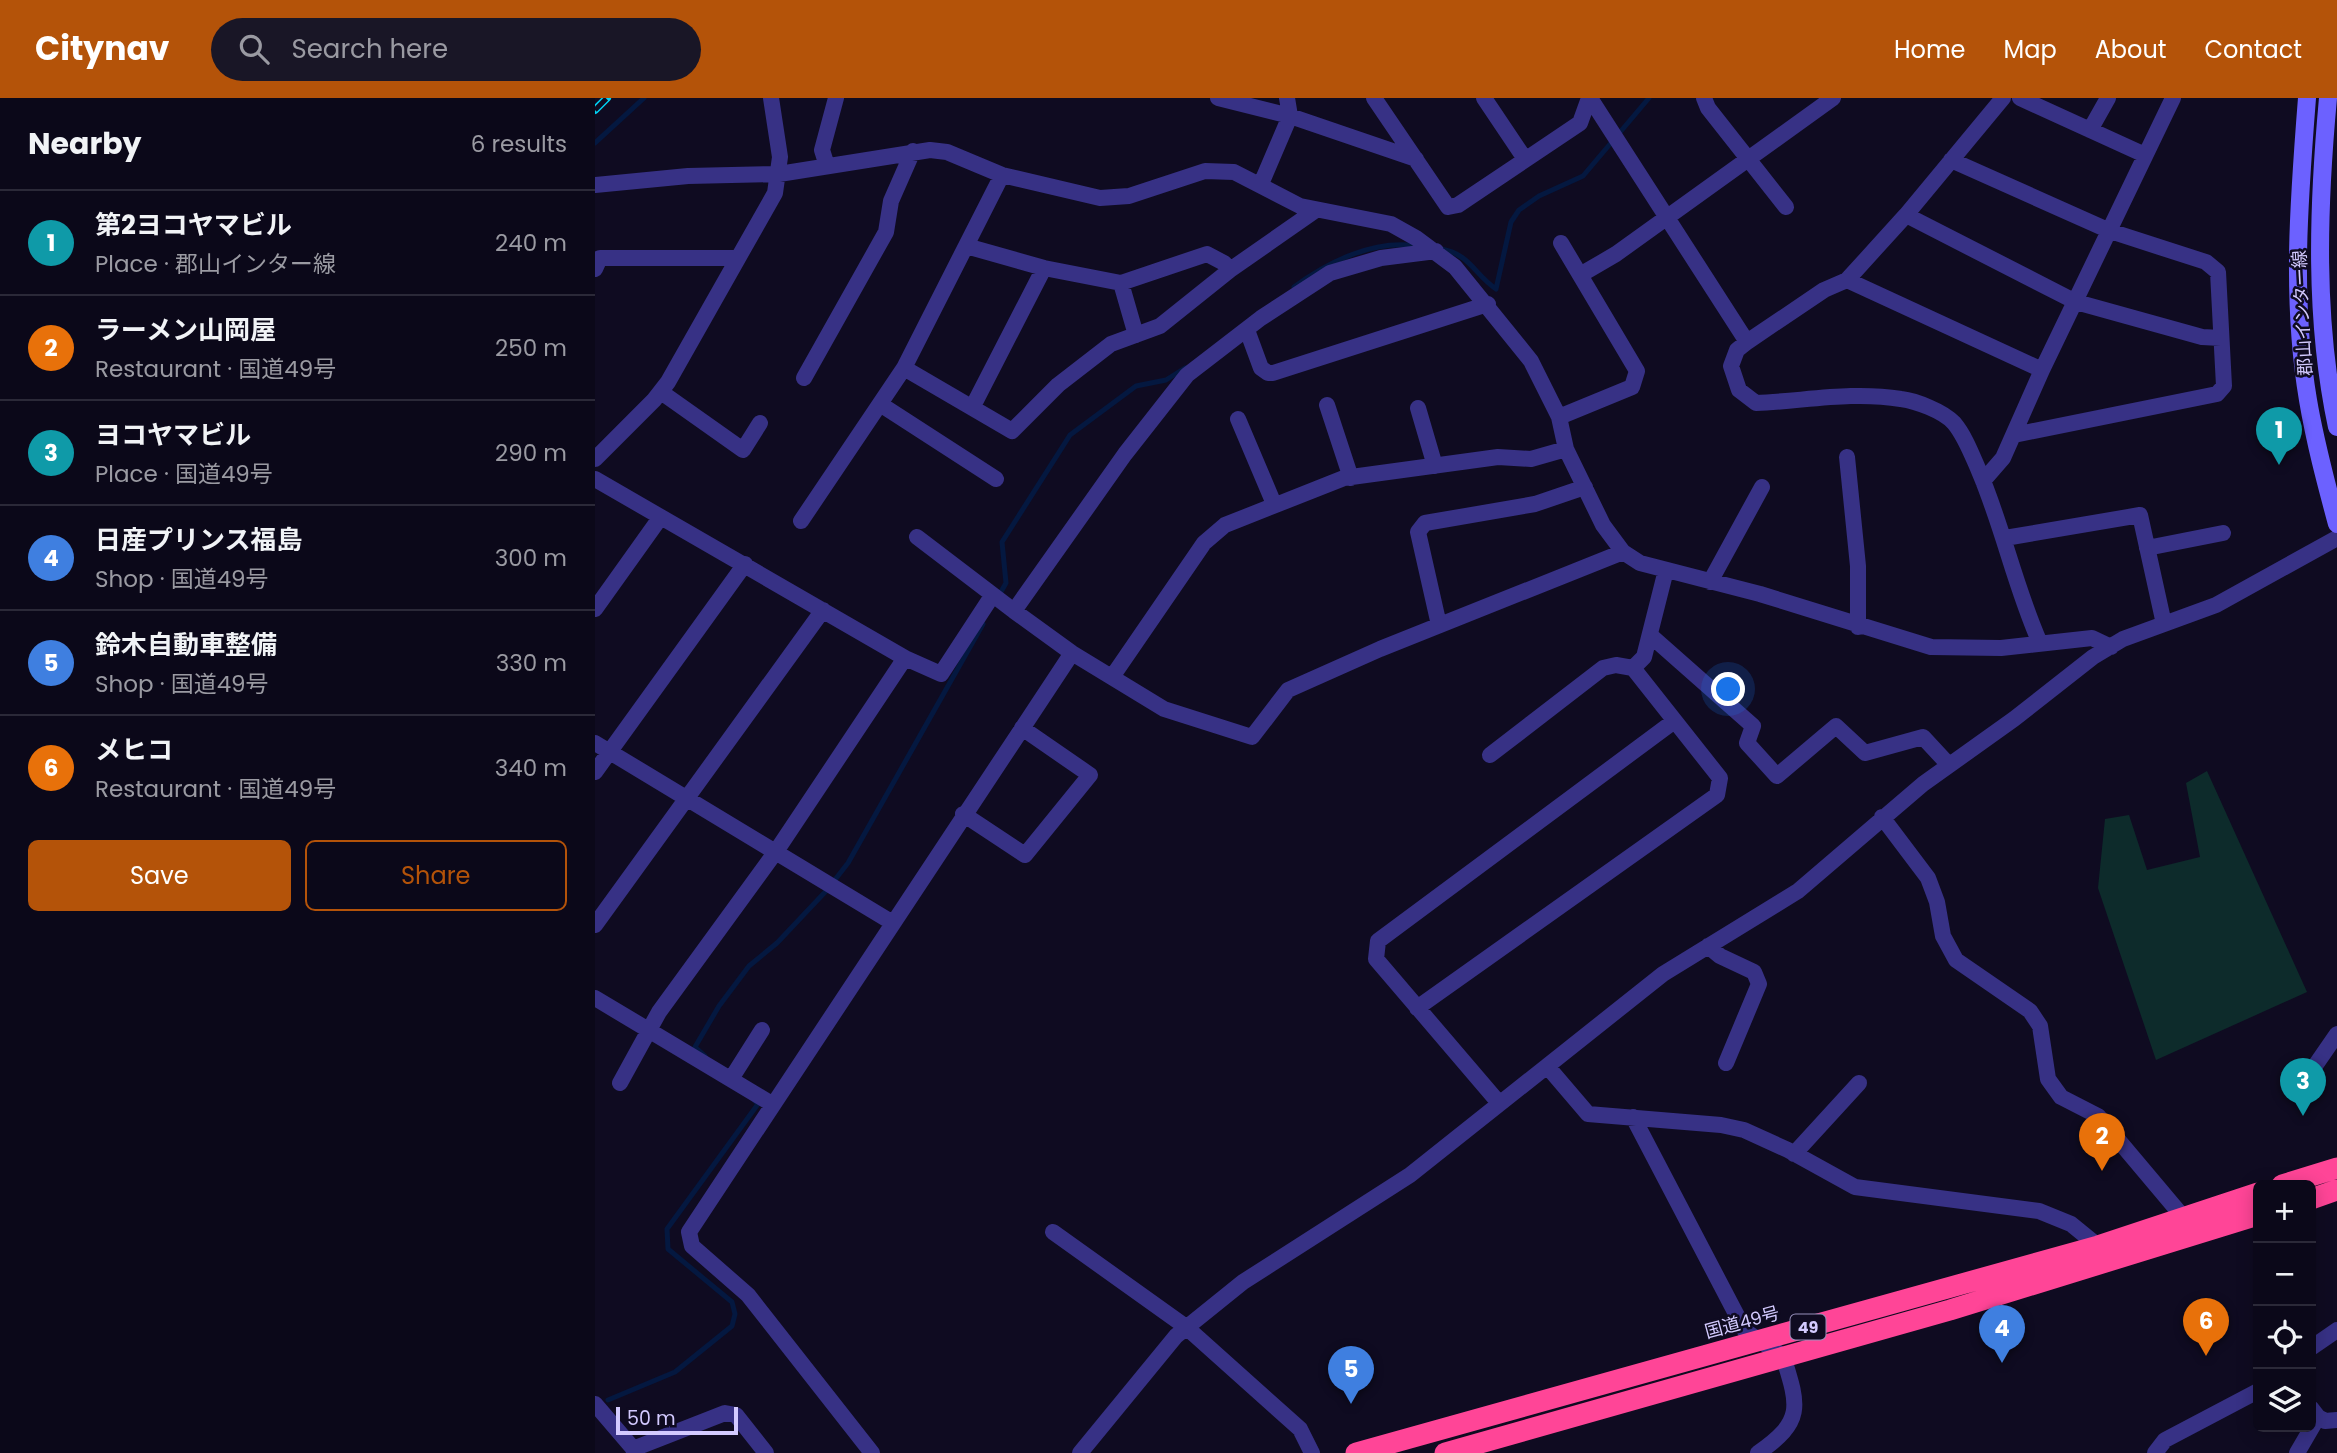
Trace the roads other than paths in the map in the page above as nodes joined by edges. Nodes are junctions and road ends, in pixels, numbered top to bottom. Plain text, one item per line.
1 (771, 98) edge
2 (836, 98) edge
3 (1218, 98) edge
4 (1287, 98) edge
5 (1374, 98) edge
6 (1484, 98) edge
7 (1589, 98) edge
8 (1704, 98) edge
9 (1833, 98) edge
10 (2003, 98) edge
11 (2020, 98) edge
12 (2108, 98) edge
13 (2173, 98) edge
14 (2307, 98) edge
15 (2327, 98) edge
16 (1290, 116) junction
17 (2090, 130) junction
18 (913, 151) junction
19 (2145, 155) junction
20 (1416, 159) junction
21 (1525, 159) junction
22 (1749, 160) junction
23 (1951, 160) junction
24 (827, 166) junction
25 (779, 174) junction
26 (1002, 175) junction
27 (1261, 184) junction
28 (595, 185) edge
29 (1786, 207) dead end
30 (1316, 210) junction
31 (1906, 215) junction
32 (1667, 216) junction
33 (2110, 231) junction
34 (1560, 243) dead end
35 (966, 246) junction
36 (1436, 251) junction
37 (738, 258) junction
38 (1044, 268) junction
39 (595, 269) edge
40 (1230, 270) junction
41 (1580, 275) junction
42 (1847, 280) junction
43 (1121, 283) junction
44 (2076, 302) junction
45 (1488, 304) junction
46 (1247, 330) junction
47 (1136, 335) junction
48 (2221, 338) junction
49 (1747, 342) junction
50 (904, 368) junction
51 (2042, 370) junction
52 (804, 378) dead end
53 (661, 392) junction
54 (880, 404) junction
55 (1327, 405) dead end
56 (972, 408) junction
57 (1418, 408) dead end
58 (1559, 417) junction
59 (1238, 419) dead end
60 (761, 424) dead end
61 (2337, 427) edge
62 (2014, 435) junction
63 (1566, 449) junction
64 (1847, 457) dead end
65 (595, 459) edge
66 (1435, 466) junction
67 (1351, 478) junction
68 (595, 479) edge
69 (996, 479) dead end
70 (1983, 481) junction
71 (1585, 487) junction
72 (1762, 487) dead end
73 (1273, 504) junction
74 (660, 518) junction
75 (801, 521) dead end
76 (2337, 524) edge
77 (2223, 533) dead end
78 (917, 537) dead end
79 (2005, 538) junction
80 (2337, 538) edge
81 (2147, 548) junction
82 (1623, 552) junction
83 (745, 564) junction
84 (1666, 570) junction
85 (1710, 582) junction
86 (992, 596) junction
87 (595, 609) edge
88 (823, 610) junction
89 (1014, 611) junction
90 (2164, 624) junction
91 (1439, 625) junction
92 (1858, 627) junction
93 (1650, 635) junction
94 (2040, 642) junction
95 (2111, 647) junction
96 (1073, 653) junction
97 (905, 658) junction
98 (1633, 668) junction
99 (1112, 677) junction
100 (1673, 722) junction
101 (1022, 728) junction
102 (595, 743) edge
103 (610, 752) junction
104 (1490, 755) dead end
105 (1948, 764) junction
106 (595, 772) edge
107 (688, 799) junction
108 (963, 814) junction
109 (1882, 817) junction
110 (776, 850) junction
111 (893, 923) junction
112 (595, 925) edge
113 (1708, 946) junction
114 (595, 998) edge
115 (1417, 1008) junction
116 (649, 1030) junction
117 (762, 1030) dead end
118 (2337, 1034) edge
119 (1726, 1063) dead end
120 (1547, 1066) junction
121 (2308, 1076) dead end
122 (731, 1079) junction
123 (620, 1083) dead end
124 (1859, 1083) dead end
125 (1499, 1103) junction
126 (772, 1104) junction
127 (1633, 1117) junction
128 (1794, 1154) junction
129 (2337, 1168) edge
130 (2299, 1180) edge
131 (2337, 1191) edge
132 (2253, 1195) edge
133 (2316, 1197) edge
134 (2183, 1217) junction
135 (2253, 1217) edge
136 (1053, 1233) dead end
137 (2098, 1246) junction
138 (1186, 1327) junction
139 (2337, 1330) edge
140 (1759, 1341) junction
141 (2316, 1345) edge
142 (1783, 1356) junction
143 (2253, 1394) edge
144 (595, 1404) edge
145 (2316, 1414) edge
146 (2337, 1420) edge
147 (2306, 1432) edge
148 (1500, 1440) junction
149 (636, 1451) edge
150 (766, 1453) edge
151 (873, 1453) edge
152 (1080, 1453) edge
153 (1313, 1453) edge
154 (1356, 1453) edge
155 (1445, 1453) edge
156 (1461, 1453) edge
157 (1758, 1453) edge
158 (2155, 1453) edge
159 (2297, 1453) edge

1 - 25 street
2 - 24 street
3 - 16 street
4 - 16 street
5 - 20 street
6 - 21 street
7 - 21 street
7 - 32 street
8 - 22 street
9 - 22 street
10 - 23 street
11 - 17 street
12 - 17 street
13 - 19 street
14 - 76 street, 郡山インター線
15 - 61 street
16 - 20 street
16 - 27 street
17 - 19 street
18 - 24 street
18 - 26 street
18 - 52 street
19 - 33 street
20 - 21 street
22 - 29 street
22 - 32 street
23 - 31 street
23 - 33 street
24 - 25 street
25 - 28 street
25 - 37 street
26 - 27 street
26 - 35 street
27 - 30 street
30 - 36 street
30 - 40 street
31 - 42 street
31 - 44 street
32 - 41 street
32 - 49 street
33 - 44 street
33 - 48 street
34 - 41 street
35 - 38 street
35 - 50 street
36 - 45 street
36 - 46 street
37 - 39 street
37 - 53 street
38 - 43 street
38 - 56 street
40 - 43 street
40 - 47 street
41 - 58 street
42 - 49 street
42 - 51 street
43 - 47 street
44 - 48 street
44 - 51 street
45 - 46 street
45 - 58 street
46 - 89 street
47 - 56 street
48 - 62 street
49 - 70 street
50 - 54 street
50 - 56 street
51 - 62 street
53 - 60 street
53 - 65 street
54 - 69 street
54 - 75 street
55 - 67 street
57 - 66 street
58 - 63 street
59 - 73 street
62 - 70 street
63 - 66 street
63 - 71 street
64 - 92 street
66 - 67 street
67 - 73 street
68 - 74 street
70 - 79 street
71 - 82 street
71 - 91 street
72 - 85 street
73 - 99 street
74 - 83 street
74 - 87 street
77 - 81 street
78 - 86 street
79 - 81 street
79 - 94 street
80 - 90 street
81 - 90 street
82 - 84 street
82 - 91 street
83 - 88 street
83 - 103 street
84 - 85 street
84 - 93 street
85 - 92 street
86 - 89 street
86 - 97 street
88 - 97 street
88 - 107 street
89 - 96 street
90 - 95 street
91 - 99 street
92 - 94 street
93 - 98 street
93 - 105 street
94 - 95 street
95 - 105 street
96 - 99 street
96 - 101 street
97 - 110 street
98 - 100 street
98 - 104 street
100 - 115 street
100 - 115 street
101 - 108 street
101 - 108 street
102 - 103 street
103 - 106 street
103 - 107 street
105 - 109 street
107 - 110 street
107 - 112 street
108 - 111 street
109 - 113 street
109 - 134 street
110 - 111 street
110 - 116 street
111 - 126 street
113 - 119 street
113 - 120 street
114 - 116 street
115 - 125 street
116 - 122 street
116 - 123 street
117 - 122 street
118 - 121 street
120 - 125 street
120 - 127 street
122 - 126 street
124 - 128 street
125 - 138 street
126 - 151 street
127 - 128 street
127 - 140 street
128 - 137 street
129 - 130 highway
131 - 133 highway
132 - 134 highway, 国道49号 / 49
134 - 137 highway, 国道49号 / 49
135 - 142 highway, 49
136 - 138 street
137 - 140 highway, 国道49号 / 49
138 - 152 street
138 - 153 street
139 - 141 street
140 - 142 street
140 - 154 highway, 国道49号 / 49
142 - 148 highway, 49
142 - 157 street
143 - 158 street
144 - 149 street
145 - 146 street
147 - 159 street
148 - 155 highway, 49
148 - 156 highway
149 - 150 street

